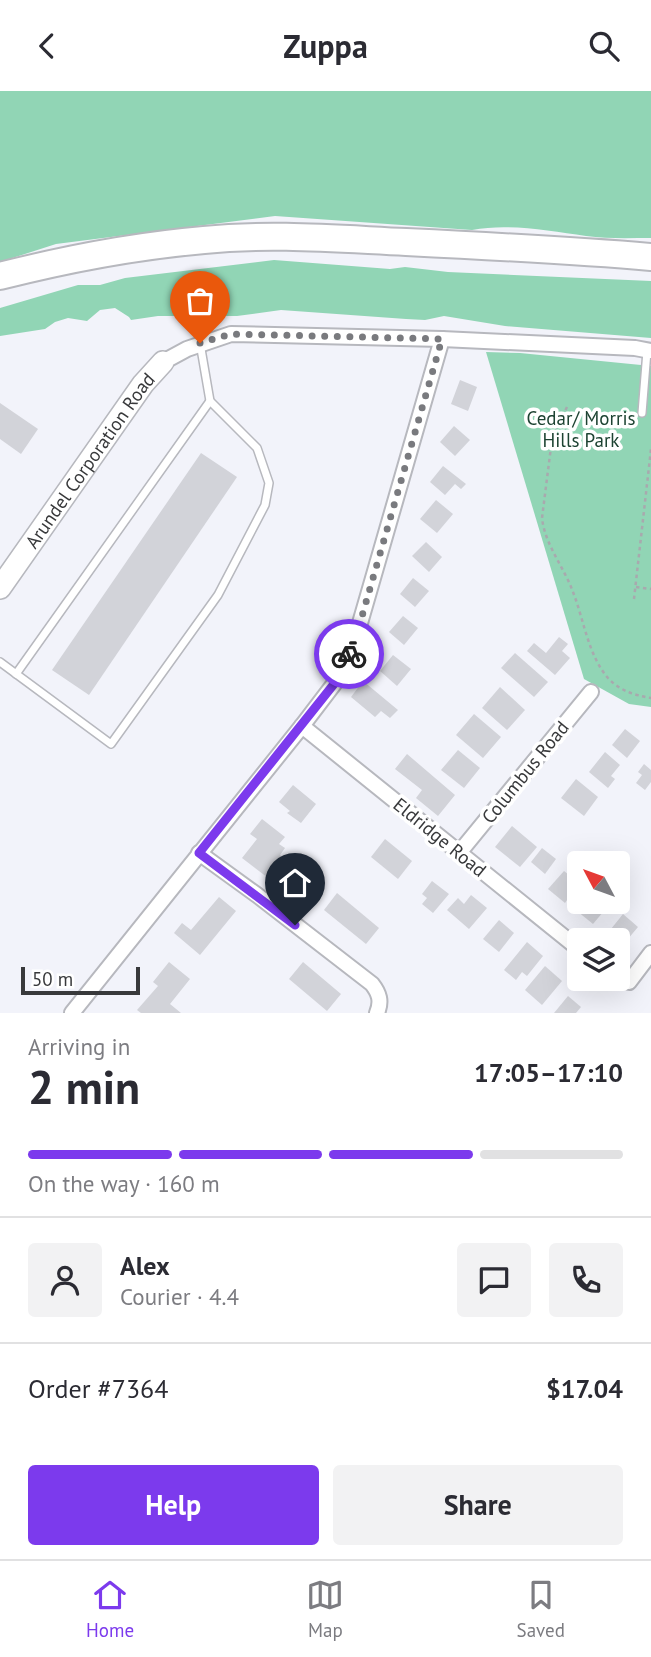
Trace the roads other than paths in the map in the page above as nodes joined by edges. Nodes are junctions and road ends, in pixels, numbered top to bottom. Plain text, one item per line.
1 (651, 257) edge
2 (0, 276) edge
3 (442, 339) junction
4 (200, 343) junction
5 (649, 351) edge
6 (163, 362) joint
7 (210, 401) junction
8 (642, 414) dead end
9 (0, 587) edge
10 (0, 662) edge
11 (16, 674) junction
12 (590, 692) dead end
13 (302, 726) junction
14 (199, 853) junction
15 (459, 853) junction
16 (567, 939) edge
17 (651, 953) edge
18 (630, 973) edge
19 (72, 1013) edge
20 (377, 1013) edge

1 - 2 highway
3 - 4 street, Arundel Corporation Road
3 - 5 street, Arundel Corporation Road
3 - 13 street
4 - 6 street, Arundel Corporation Road
4 - 7 lane
5 - 8 lane
6 - 9 street, Arundel Corporation Road
7 - 11 lane
7 - 11 lane
10 - 11 lane
12 - 15 street, Columbus Road
13 - 14 street
13 - 15 street, Eldridge Road
14 - 19 street
14 - 20 street
15 - 16 street, Eldridge Road
17 - 18 street

